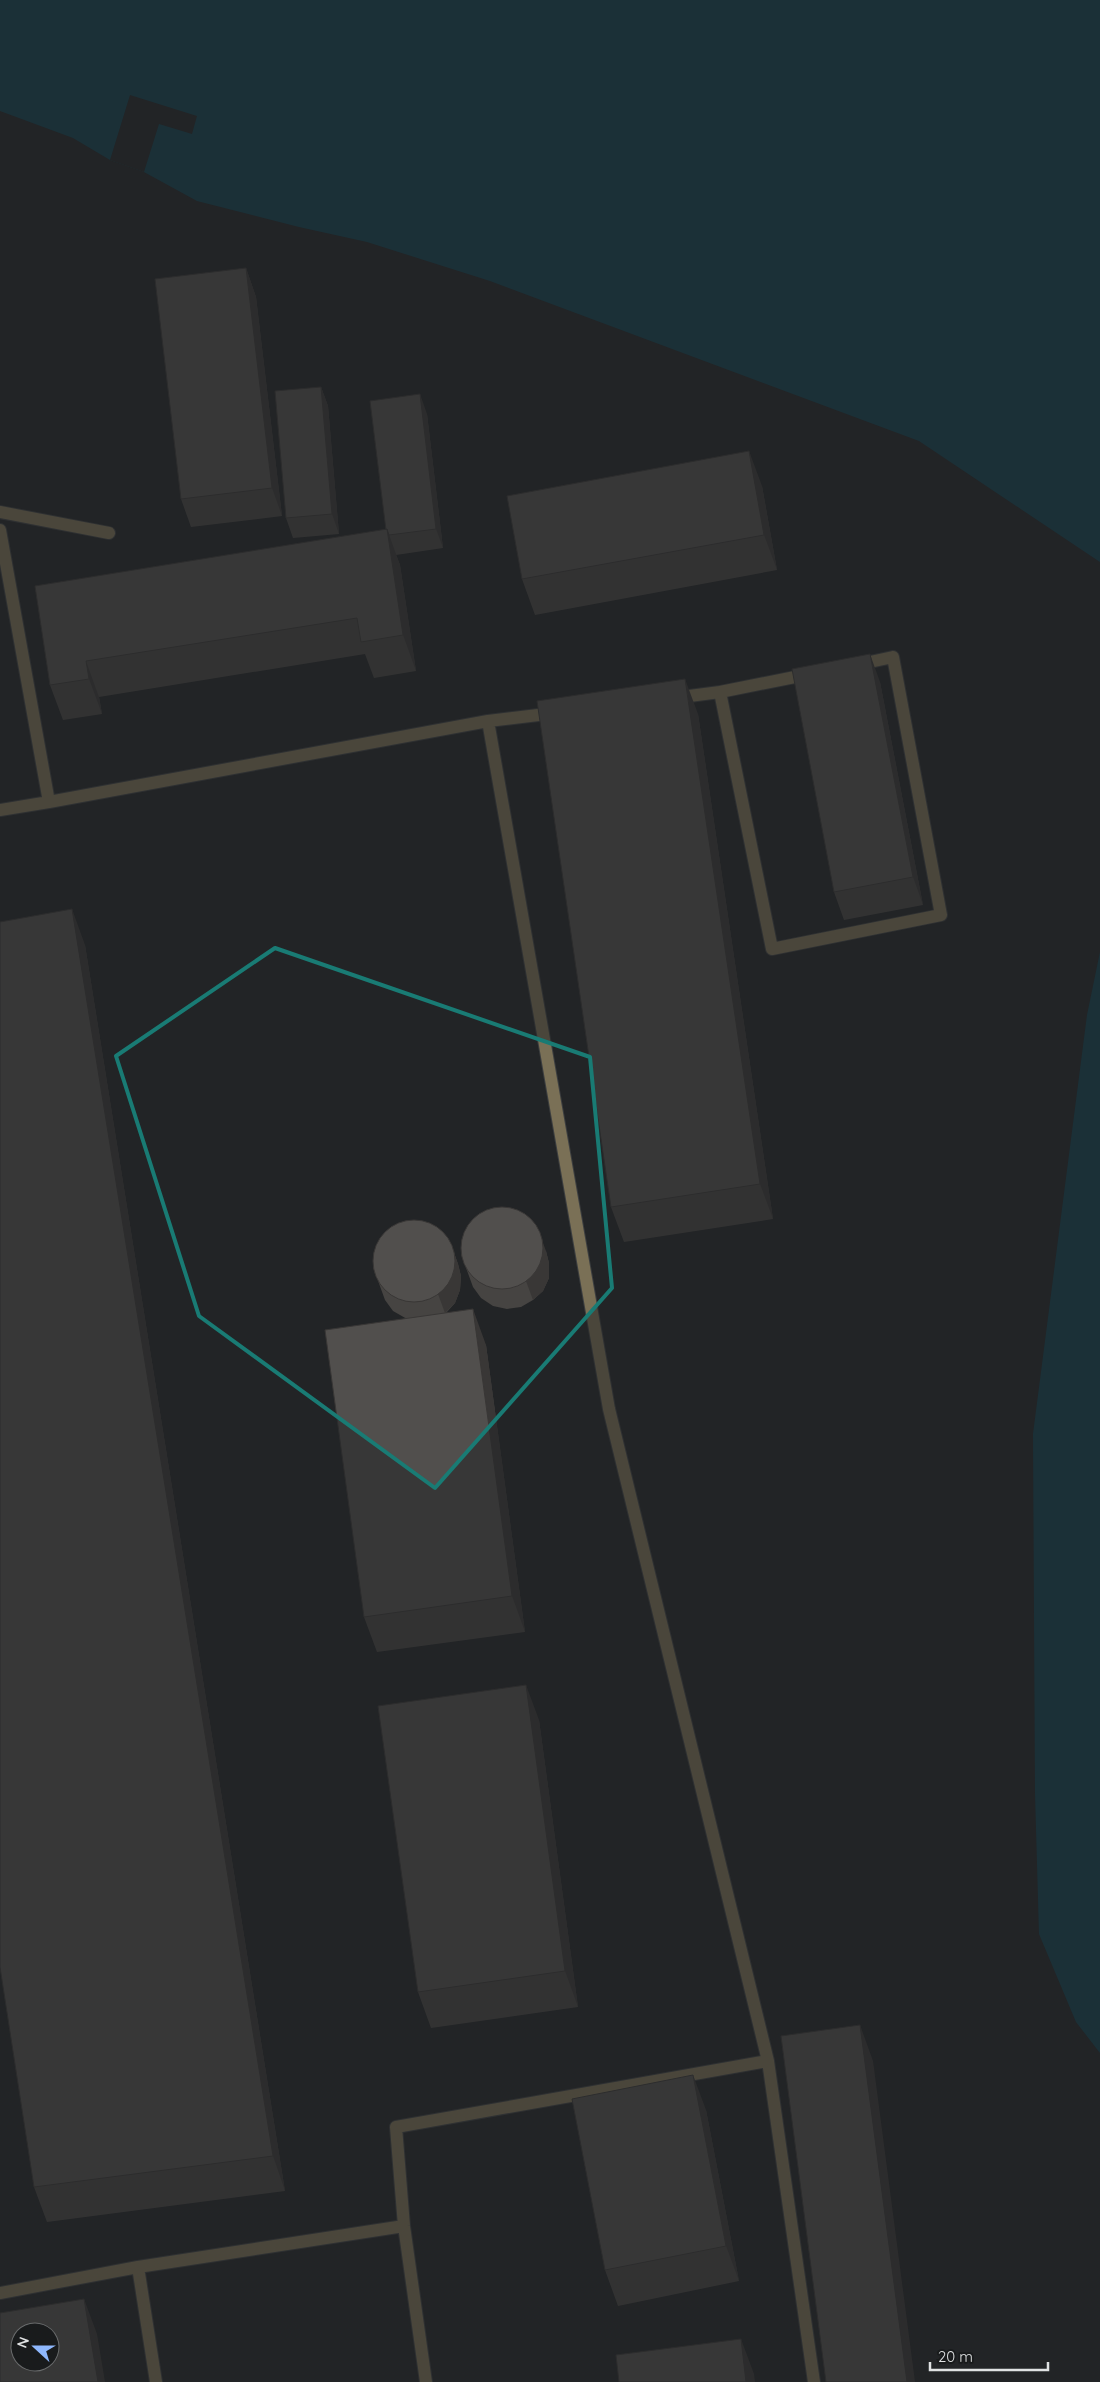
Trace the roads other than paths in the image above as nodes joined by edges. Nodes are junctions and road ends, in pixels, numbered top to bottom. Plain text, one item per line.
1 (0, 512) edge
2 (0, 530) edge
3 (109, 533) dead end
4 (845, 667) edge
5 (826, 671) edge
6 (720, 692) junction
7 (662, 699) edge
8 (566, 711) edge
9 (488, 721) junction
10 (49, 802) junction
11 (0, 810) edge
12 (768, 2062) junction
13 (404, 2226) junction
14 (138, 2267) junction
15 (0, 2293) edge
16 (156, 2382) edge
17 (426, 2382) edge
18 (814, 2382) edge

1 - 3 lane
2 - 10 lane
4 - 6 lane
5 - 6 lane
6 - 7 lane
8 - 9 lane
9 - 10 lane
9 - 12 lane
10 - 11 lane
12 - 13 lane
12 - 18 lane
13 - 14 lane
13 - 17 lane
14 - 15 lane
14 - 16 lane

